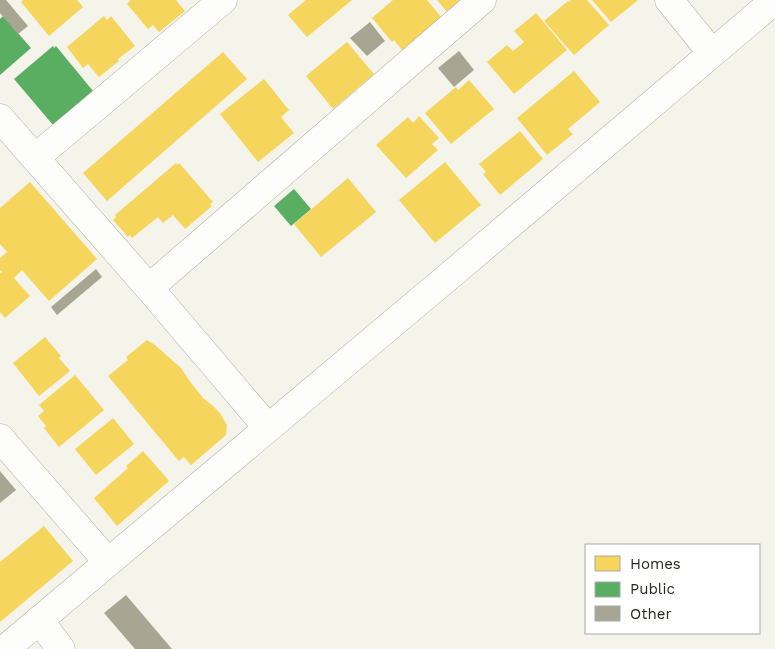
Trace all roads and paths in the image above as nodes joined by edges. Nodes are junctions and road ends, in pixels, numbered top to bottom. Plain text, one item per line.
1 (223, 0) edge
2 (482, 0) edge
3 (669, 0) edge
4 (775, 0) edge
5 (712, 53) junction
6 (0, 118) edge
7 (35, 158) junction
8 (149, 288) junction
9 (268, 428) junction
10 (0, 438) edge
11 (108, 562) junction
12 (39, 620) junction
13 (5, 649) edge
14 (61, 649) edge

1 - 7 street
2 - 8 street
3 - 5 street
4 - 5 street
5 - 9 street
6 - 7 street
7 - 8 street
8 - 9 street
9 - 11 street
10 - 11 street
11 - 12 street
12 - 13 street
12 - 14 street

